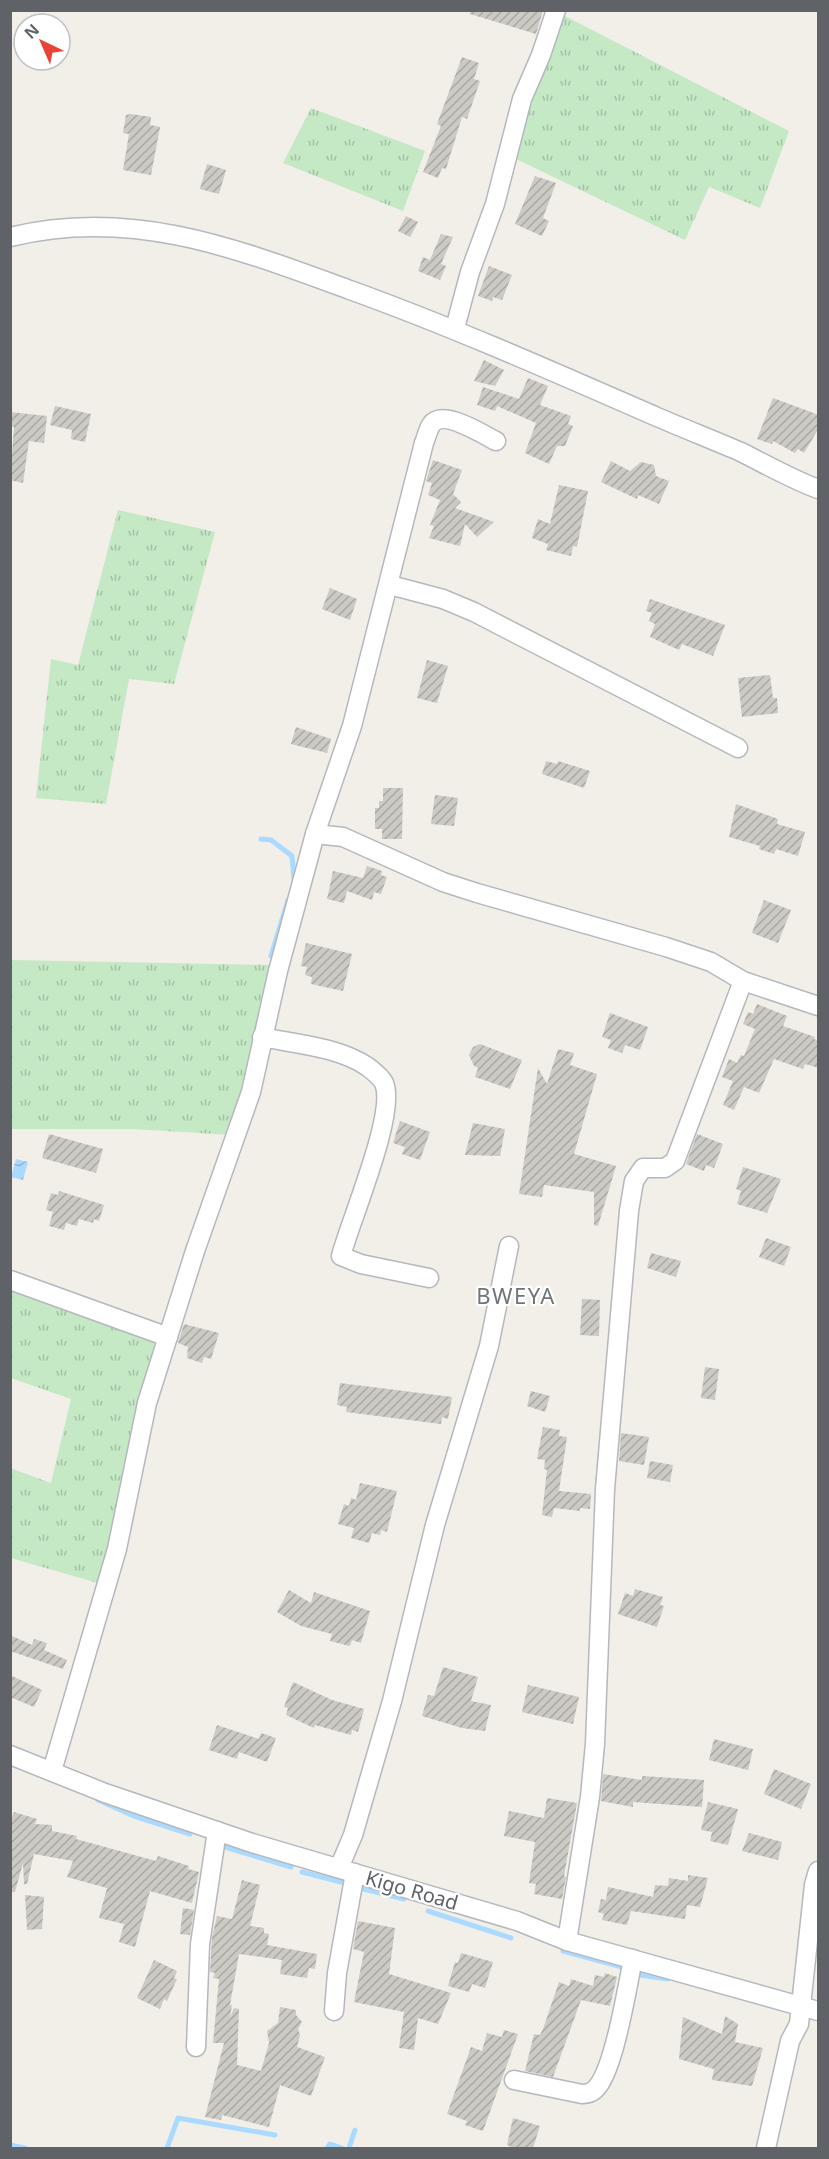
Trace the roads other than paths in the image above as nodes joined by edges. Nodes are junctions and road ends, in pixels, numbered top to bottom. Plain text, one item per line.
1 (556, 10) edge
2 (10, 237) edge
3 (455, 328) junction
4 (496, 441) dead end
5 (819, 489) edge
6 (390, 585) junction
7 (738, 748) dead end
8 (315, 834) junction
9 (743, 981) junction
10 (819, 1006) edge
11 (262, 1037) junction
12 (509, 1246) dead end
13 (429, 1278) dead end
14 (10, 1280) edge
15 (168, 1337) junction
16 (10, 1755) edge
17 (52, 1771) junction
18 (217, 1831) junction
19 (347, 1871) junction
20 (819, 1871) edge
21 (567, 1941) junction
22 (633, 1959) junction
23 (810, 2009) edge
24 (334, 2012) dead end
25 (196, 2047) dead end
26 (514, 2080) dead end
27 (766, 2148) edge

1 - 3 street
2 - 3 street
3 - 5 street
4 - 6 street
6 - 7 street
6 - 8 street
8 - 9 street
8 - 11 street
9 - 10 street
9 - 21 street
11 - 13 street
11 - 15 street
12 - 19 street
14 - 15 street
15 - 17 street
16 - 17 street, Kigo Road
17 - 18 street, Kigo Road
18 - 19 street, Kigo Road
18 - 25 street
19 - 21 street, Kigo Road
19 - 24 street
20 - 23 street
21 - 22 street, Kigo Road
22 - 23 street, Kigo Road
22 - 26 street
23 - 27 street

